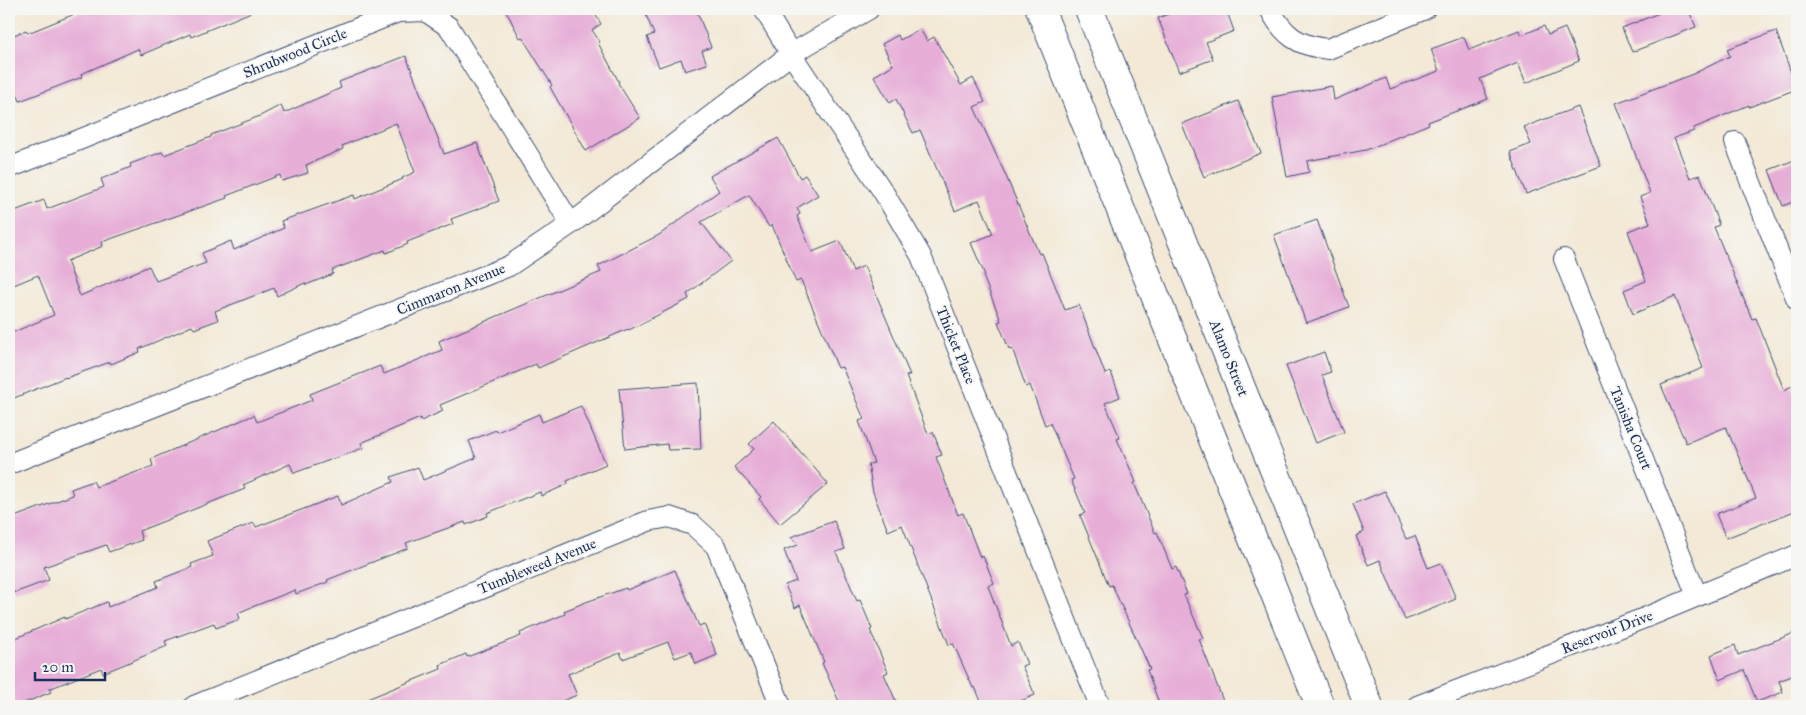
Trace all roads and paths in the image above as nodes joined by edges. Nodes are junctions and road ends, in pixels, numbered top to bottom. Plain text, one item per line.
1 (764, 9) edge
2 (869, 9) edge
3 (1040, 9) edge
4 (1089, 9) edge
5 (1270, 9) edge
6 (1425, 9) edge
7 (791, 54) junction
8 (1735, 142) dead end
9 (9, 168) edge
10 (571, 224) junction
11 (1564, 259) dead end
12 (1797, 300) edge
13 (9, 464) edge
14 (1797, 556) edge
15 (1697, 596) junction
16 (194, 706) edge
17 (781, 706) edge
18 (1100, 706) edge
19 (1320, 706) edge
20 (1369, 706) edge
21 (1417, 706) edge

1 - 7 street, Thicket Place
2 - 7 street, Cimmaron Avenue
3 - 19 main road
4 - 20 main road, Alamo Street
5 - 6 street
7 - 10 street, Cimmaron Avenue
7 - 18 street, Thicket Place
8 - 12 street
9 - 10 street, Shrubwood Circle
10 - 13 street, Cimmaron Avenue
11 - 15 street, Tanisha Court
14 - 15 street, Reservoir Drive
15 - 21 street, Reservoir Drive
16 - 17 street, Tumbleweed Avenue

